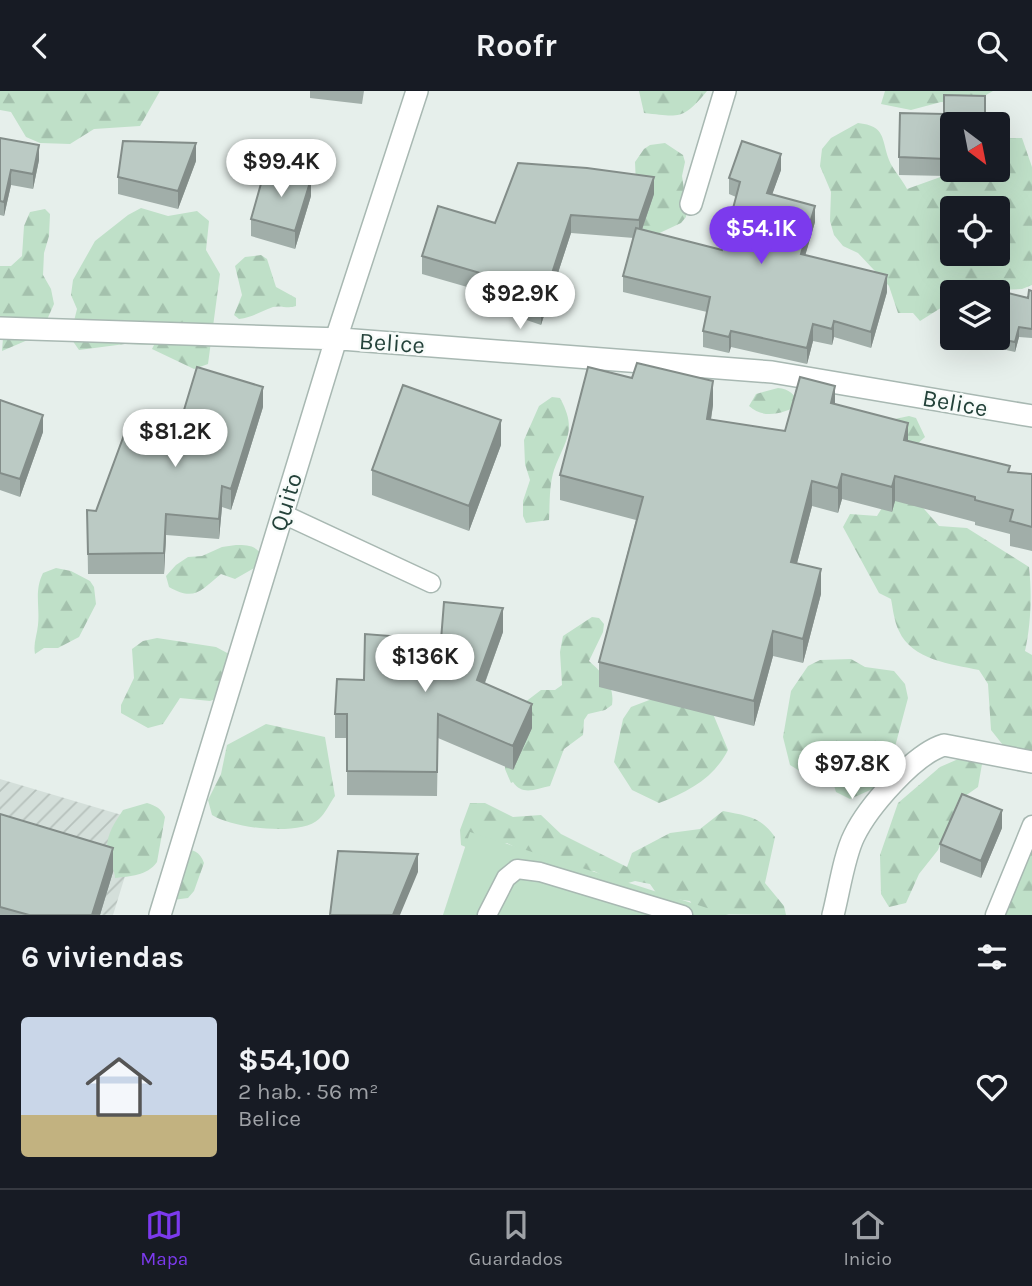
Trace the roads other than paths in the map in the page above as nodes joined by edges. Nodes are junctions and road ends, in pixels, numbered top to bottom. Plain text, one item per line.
1 (417, 91) edge
2 (725, 91) edge
3 (691, 204) dead end
4 (0, 328) edge
5 (336, 338) junction
6 (1032, 416) edge
7 (283, 514) junction
8 (431, 583) dead end
9 (1032, 762) edge
10 (1032, 825) edge
11 (160, 915) edge
12 (487, 915) edge
13 (683, 915) edge
14 (833, 915) edge
15 (995, 915) edge

1 - 5 street, Quito
2 - 3 street
4 - 5 street, Belice
5 - 6 street, Belice
5 - 7 street, Quito
7 - 8 lane
7 - 11 street, Quito
9 - 14 street
10 - 15 lane
12 - 13 lane

